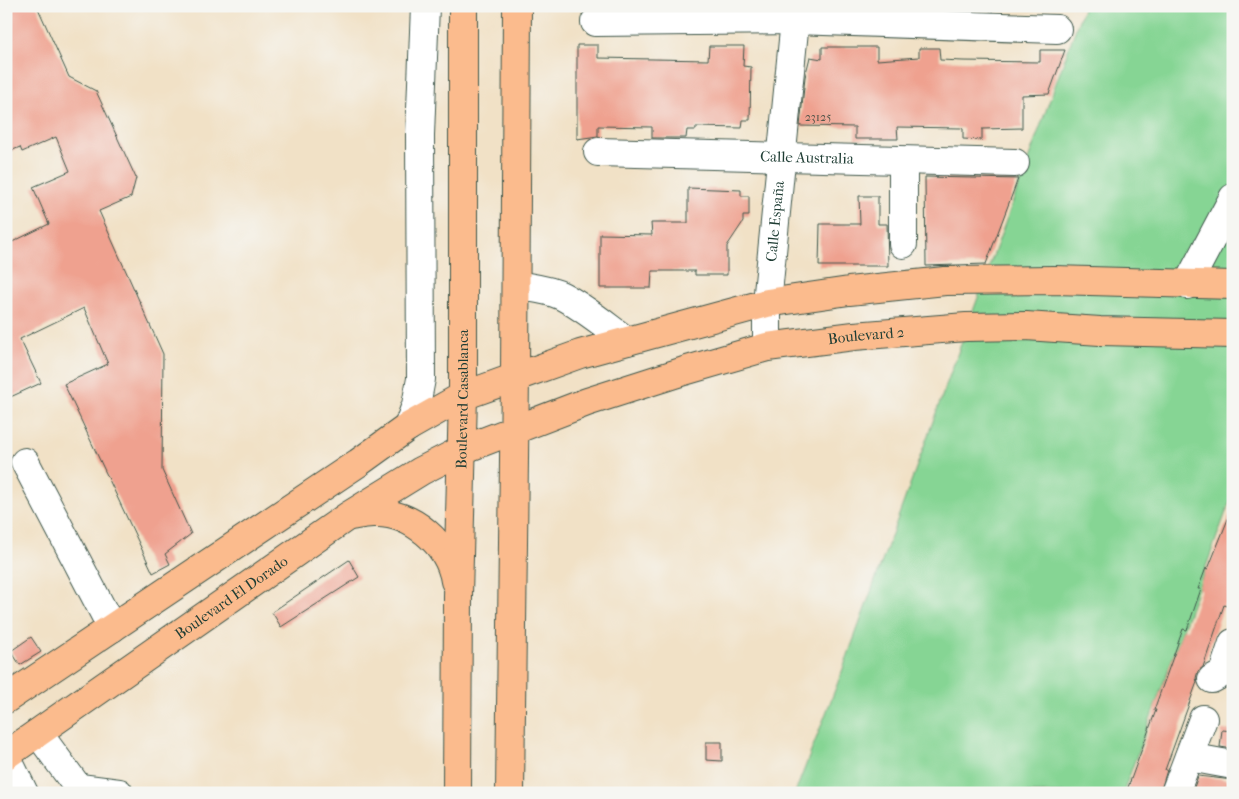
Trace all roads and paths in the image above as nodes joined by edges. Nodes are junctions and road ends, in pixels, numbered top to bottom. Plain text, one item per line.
1 (424, 6) edge
2 (463, 6) edge
3 (517, 6) edge
4 (799, 13) edge
5 (595, 22) dead end
6 (1057, 29) dead end
7 (598, 152) dead end
8 (781, 157) junction
9 (903, 161) junction
10 (1015, 163) dead end
11 (1233, 198) edge
12 (903, 244) dead end
13 (516, 285) junction
14 (1187, 285) junction
15 (1233, 285) edge
16 (767, 303) junction
17 (1233, 334) edge
18 (627, 341) junction
19 (767, 348) junction
20 (515, 376) junction
21 (463, 396) junction
22 (408, 427) junction
23 (514, 430) junction
24 (462, 450) junction
25 (24, 462) dead end
26 (348, 516) junction
27 (458, 596) junction
28 (112, 628) junction
29 (1233, 643) edge
30 (1222, 676) edge
31 (6, 699) edge
32 (1203, 719) dead end
33 (38, 733) junction
34 (6, 755) edge
35 (1188, 757) junction
36 (1233, 765) edge
37 (81, 791) edge
38 (24, 793) edge
39 (119, 793) edge
40 (457, 793) edge
41 (510, 793) edge
42 (1175, 793) edge

1 - 22 street
2 - 21 main road, Boulevard Casablanca
3 - 13 main road
4 - 5 street
4 - 6 street
4 - 8 street, Calle España
7 - 8 street, Calle Australia
8 - 9 street, Calle Australia
8 - 16 street, Calle España
9 - 10 street, Calle Australia
9 - 12 street
11 - 14 street
13 - 18 street
13 - 20 main road
14 - 15 main road
14 - 16 main road
16 - 18 main road
16 - 19 street, Calle España
17 - 19 main road, Boulevard 2
18 - 20 main road
19 - 23 main road, Boulevard 2
20 - 21 main road
20 - 23 main road
21 - 22 main road
21 - 24 main road, Boulevard Casablanca
22 - 28 main road
23 - 24 main road, Boulevard 2
23 - 41 main road
24 - 26 main road, Boulevard El Dorado
24 - 27 main road, Boulevard Casablanca
25 - 28 street
26 - 27 main road
26 - 33 main road, Boulevard El Dorado
27 - 40 main road, Boulevard Casablanca
28 - 31 main road
29 - 30 street
32 - 35 street
33 - 34 main road, Boulevard El Dorado
33 - 37 street
34 - 38 street
35 - 36 street
35 - 42 street
37 - 39 street

